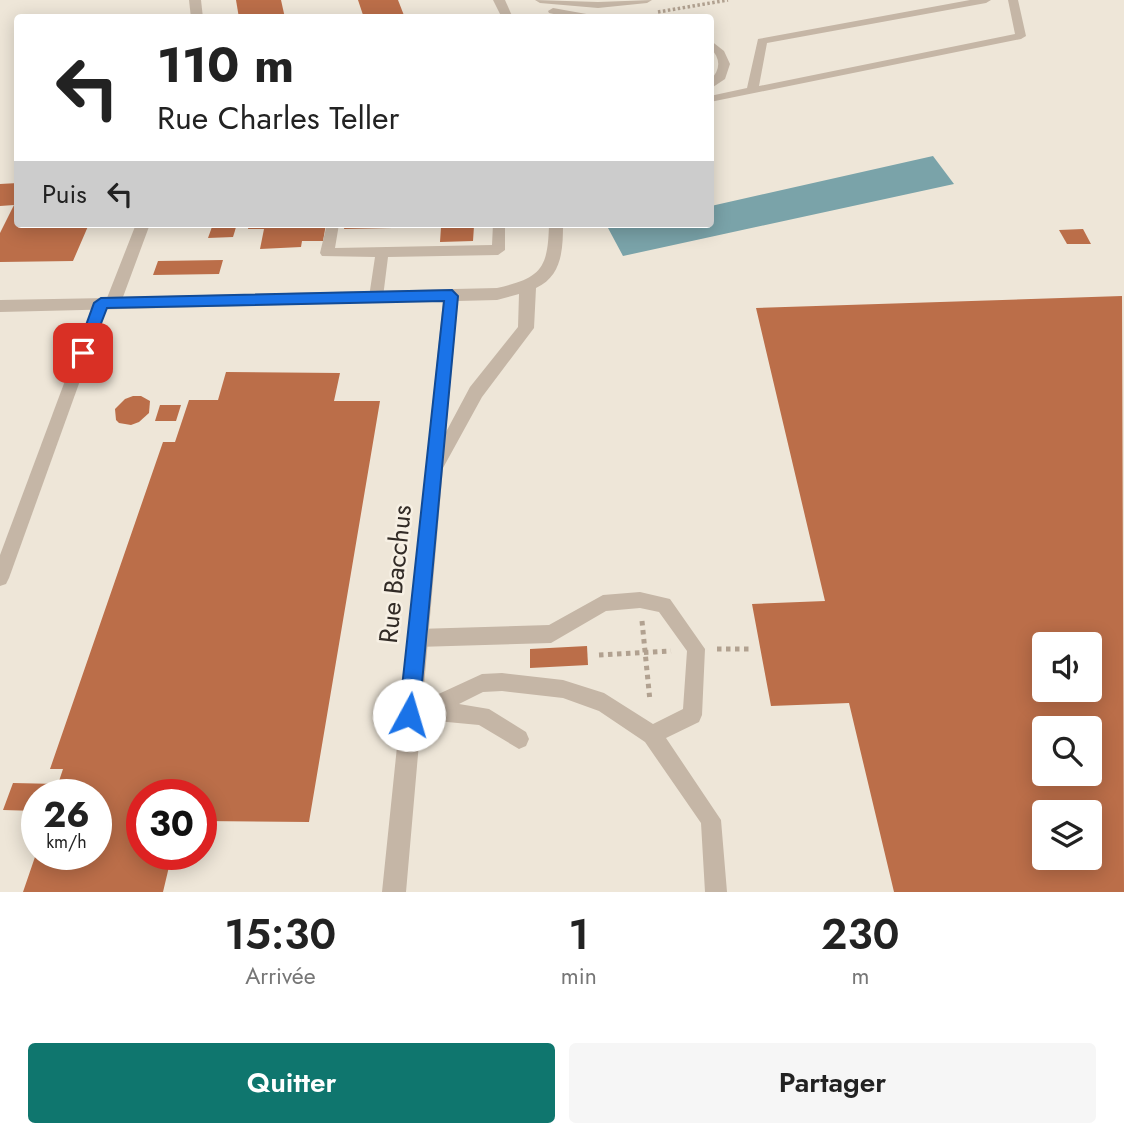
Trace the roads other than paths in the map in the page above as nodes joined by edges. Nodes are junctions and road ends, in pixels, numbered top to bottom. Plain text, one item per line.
1 (538, 0) edge
2 (647, 0) edge
3 (986, 0) edge
4 (1013, 0) edge
5 (571, 14) edge
6 (714, 45) edge
7 (714, 82) edge
8 (752, 91) junction
9 (714, 98) edge
10 (141, 228) edge
11 (332, 228) edge
12 (499, 228) edge
13 (556, 228) edge
14 (382, 251) junction
15 (528, 287) junction
16 (452, 296) junction
17 (376, 297) junction
18 (107, 303) junction
19 (0, 306) edge
20 (434, 471) junction
21 (0, 578) edge
22 (417, 638) junction
23 (418, 712) junction
24 (652, 735) junction
25 (519, 739) dead end
26 (394, 892) edge
27 (716, 892) edge

1 - 2 lane
1 - 5 lane
3 - 8 lane
4 - 8 lane
6 - 7 lane
8 - 9 lane
10 - 18 street
11 - 14 lane
12 - 14 lane
13 - 15 street
14 - 17 lane
15 - 16 street
15 - 20 street, Rue Bacchus
16 - 17 street
16 - 20 street, Rue Bacchus
17 - 18 street
18 - 19 street
18 - 21 lane
20 - 22 street, Rue Bacchus
22 - 23 street, Rue Bacchus
22 - 24 lane
23 - 24 lane
23 - 25 lane
23 - 26 street, Rue Bacchus
24 - 27 lane

